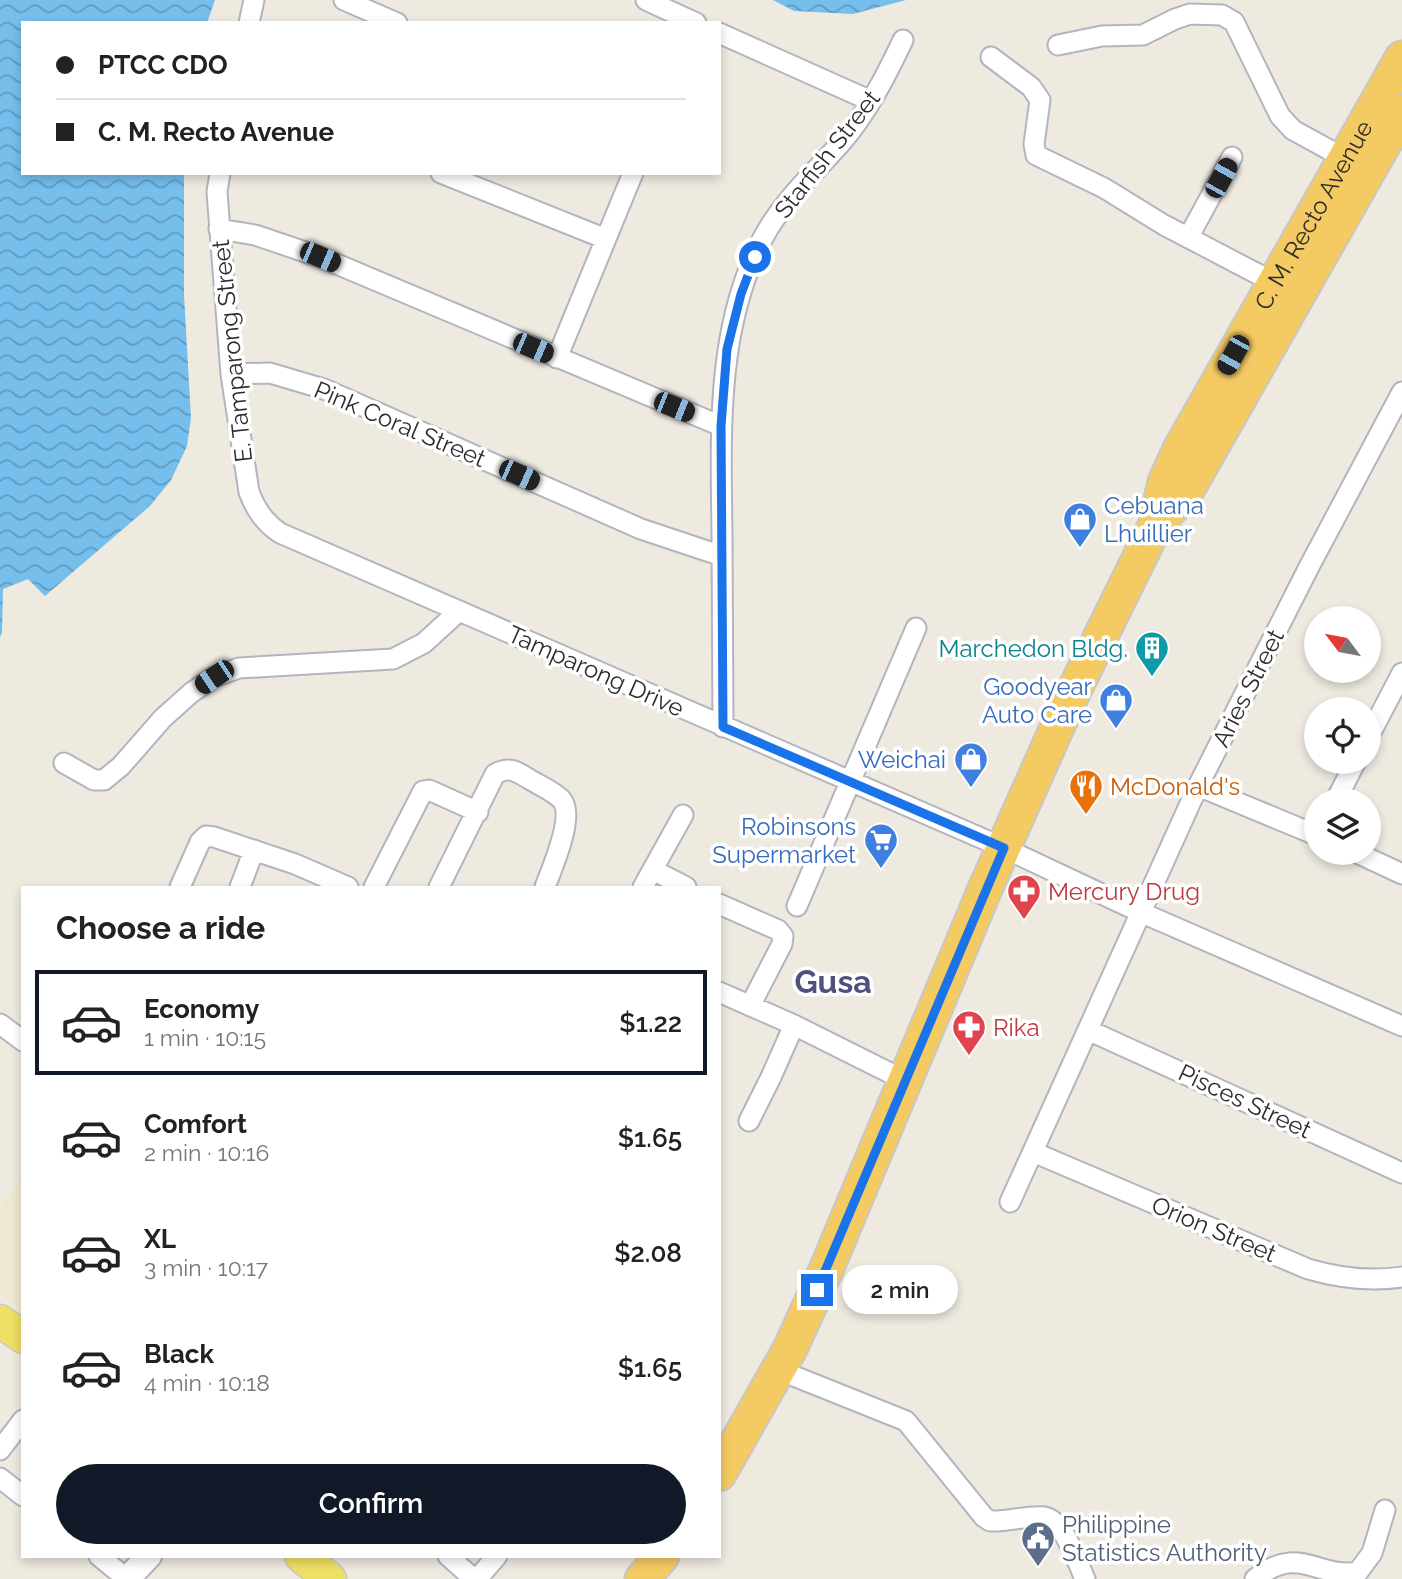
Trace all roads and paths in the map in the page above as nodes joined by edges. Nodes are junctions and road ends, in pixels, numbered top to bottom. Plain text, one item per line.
1 (254, 0) edge
2 (344, 0) edge
3 (646, 0) edge
4 (249, 21) edge
5 (392, 21) edge
6 (692, 21) edge
7 (721, 34) edge
8 (903, 40) dead end
9 (1058, 45) dead end
10 (991, 57) dead end
11 (1402, 58) edge
12 (871, 101) junction
13 (1402, 112) edge
14 (1232, 158) dead end
15 (1346, 159) junction
16 (220, 175) edge
17 (446, 175) edge
18 (632, 175) edge
19 (219, 229) junction
20 (1188, 238) junction
21 (606, 239) junction
22 (1273, 282) junction
23 (556, 358) junction
24 (230, 374) junction
25 (1402, 392) edge
26 (721, 426) junction
27 (267, 524) joint
28 (1155, 526) junction
29 (722, 556) junction
30 (458, 611) junction
31 (916, 628) dead end
32 (1402, 673) edge
33 (1381, 713) edge
34 (723, 727) junction
35 (64, 763) dead end
36 (851, 781) junction
37 (1198, 786) junction
38 (478, 812) junction
39 (683, 815) dead end
40 (1304, 830) edge
41 (1004, 848) junction
42 (254, 850) junction
43 (1381, 864) edge
44 (653, 870) junction
45 (1402, 874) edge
46 (180, 886) edge
47 (240, 886) edge
48 (346, 886) edge
49 (374, 886) edge
50 (440, 886) edge
51 (545, 886) edge
52 (644, 886) edge
53 (684, 886) edge
54 (721, 905) edge
55 (797, 906) dead end
56 (1140, 912) junction
57 (721, 993) edge
58 (750, 1006) junction
59 (0, 1024) edge
60 (794, 1025) junction
61 (1402, 1026) edge
62 (1088, 1030) junction
63 (21, 1040) edge
64 (906, 1081) junction
65 (749, 1121) dead end
66 (1033, 1152) junction
67 (1402, 1173) edge
68 (1010, 1202) dead end
69 (1402, 1277) edge
70 (0, 1321) edge
71 (21, 1336) edge
72 (779, 1370) junction
73 (21, 1423) edge
74 (0, 1450) edge
75 (721, 1471) edge
76 (0, 1478) edge
77 (21, 1494) edge
78 (1385, 1510) dead end
79 (101, 1558) edge
80 (147, 1558) edge
81 (450, 1558) edge
82 (495, 1558) edge
83 (127, 1579) edge
84 (475, 1579) edge
85 (1085, 1579) edge
86 (1255, 1579) edge

1 - 4 street
2 - 5 street
3 - 6 street
7 - 12 street
8 - 12 street, Starfish Street
9 - 15 street
10 - 20 street
11 - 15 highway, C. M. Recto Avenue
12 - 26 street, Starfish Street
13 - 28 highway, C. M. Recto Avenue
14 - 20 street
15 - 22 highway, C. M. Recto Avenue
16 - 19 street, E. Tamparong Street
17 - 21 street
18 - 21 street
19 - 23 street
19 - 24 street, E. Tamparong Street
20 - 22 street
21 - 23 street
22 - 28 highway, C. M. Recto Avenue
23 - 26 street
24 - 27 street, E. Tamparong Street
24 - 29 street, Pink Coral Street
25 - 37 street, Aries Street
26 - 29 street, Starfish Street
27 - 30 street, Tamparong Drive
28 - 41 highway, C. M. Recto Avenue
29 - 34 street, Starfish Street
30 - 34 street, Tamparong Drive
30 - 35 street
31 - 36 street
32 - 33 street
34 - 36 street, Tamparong Drive
36 - 41 street, Tamparong Drive
36 - 55 street
37 - 40 street
37 - 56 street, Aries Street
38 - 49 street
38 - 50 street
38 - 51 street
39 - 44 street
41 - 56 street
41 - 64 highway, C. M. Recto Avenue
42 - 46 street
42 - 47 street
42 - 48 street
43 - 45 street
44 - 52 street
44 - 53 street
54 - 58 street
56 - 61 street
56 - 62 street, Aries Street
57 - 58 street
58 - 60 street
59 - 63 street
60 - 64 street
60 - 65 street
62 - 66 street, Aries Street
62 - 67 street, Pisces Street
64 - 72 highway, C. M. Recto Avenue
66 - 68 street, Aries Street
66 - 69 street, Orion Street
70 - 71 main road
72 - 75 highway, C. M. Recto Avenue
72 - 85 street
73 - 74 street
76 - 77 street
78 - 86 street
79 - 83 street
80 - 83 street
81 - 84 street
82 - 84 street

